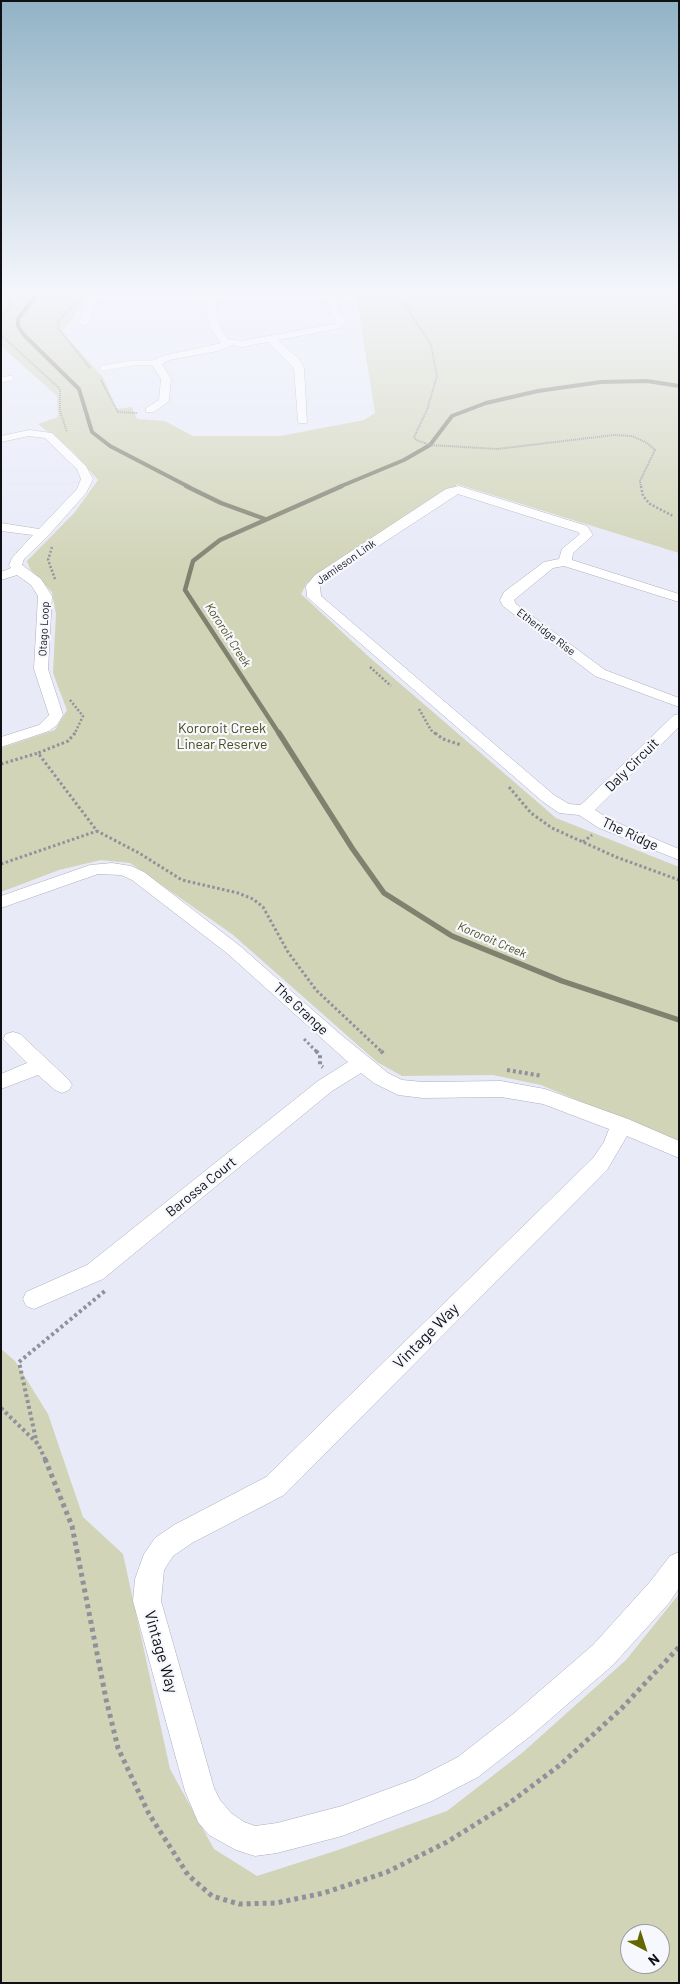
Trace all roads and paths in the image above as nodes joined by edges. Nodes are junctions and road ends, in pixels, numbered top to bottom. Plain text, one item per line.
1 (57, 387) edge
2 (165, 387) edge
3 (300, 387) edge
4 (434, 387) edge
5 (150, 410) dead end
6 (303, 421) dead end
7 (68, 437) dead end
8 (1, 439) edge
9 (673, 516) dead end
10 (1, 527) edge
11 (44, 533) junction
12 (55, 541) dead end
13 (565, 562) junction
14 (19, 570) junction
15 (1, 576) edge
16 (56, 585) dead end
17 (679, 598) edge
18 (66, 695) dead end
19 (679, 703) edge
20 (679, 718) edge
21 (1, 742) edge
22 (38, 753) junction
23 (1, 764) edge
24 (583, 810) junction
25 (97, 830) junction
26 (679, 855) edge
27 (1, 864) edge
28 (1, 902) edge
29 (301, 1035) dead end
30 (13, 1039) dead end
31 (389, 1059) dead end
32 (362, 1063) junction
33 (40, 1066) junction
34 (499, 1070) dead end
35 (548, 1078) dead end
36 (336, 1079) junction
37 (1, 1082) edge
38 (62, 1085) dead end
39 (621, 1125) junction
40 (679, 1150) edge
41 (111, 1285) dead end
42 (34, 1299) dead end
43 (1, 1408) edge
44 (38, 1444) junction
45 (679, 1565) edge
46 (679, 1647) edge

1 - 7 path
2 - 5 street
3 - 6 street
4 - 9 path
8 - 11 street
10 - 11 street
11 - 14 street
12 - 16 path
13 - 17 street
13 - 19 street, Etheridge Rise
13 - 24 street, Jamieson Link
14 - 15 street
14 - 21 street, Otago Loop
18 - 22 path
20 - 24 street, Daly Circuit
22 - 23 path
22 - 25 path
24 - 26 street, The Ridge
25 - 27 path
25 - 31 path
28 - 32 street, The Grange
29 - 36 path
30 - 33 street
32 - 36 street, Barossa Court
32 - 39 street, The Grange
33 - 37 street
33 - 38 street
34 - 35 path
36 - 42 street, Barossa Court
39 - 40 street
39 - 45 street, Vintage Way
41 - 44 path
43 - 44 path
44 - 46 path

